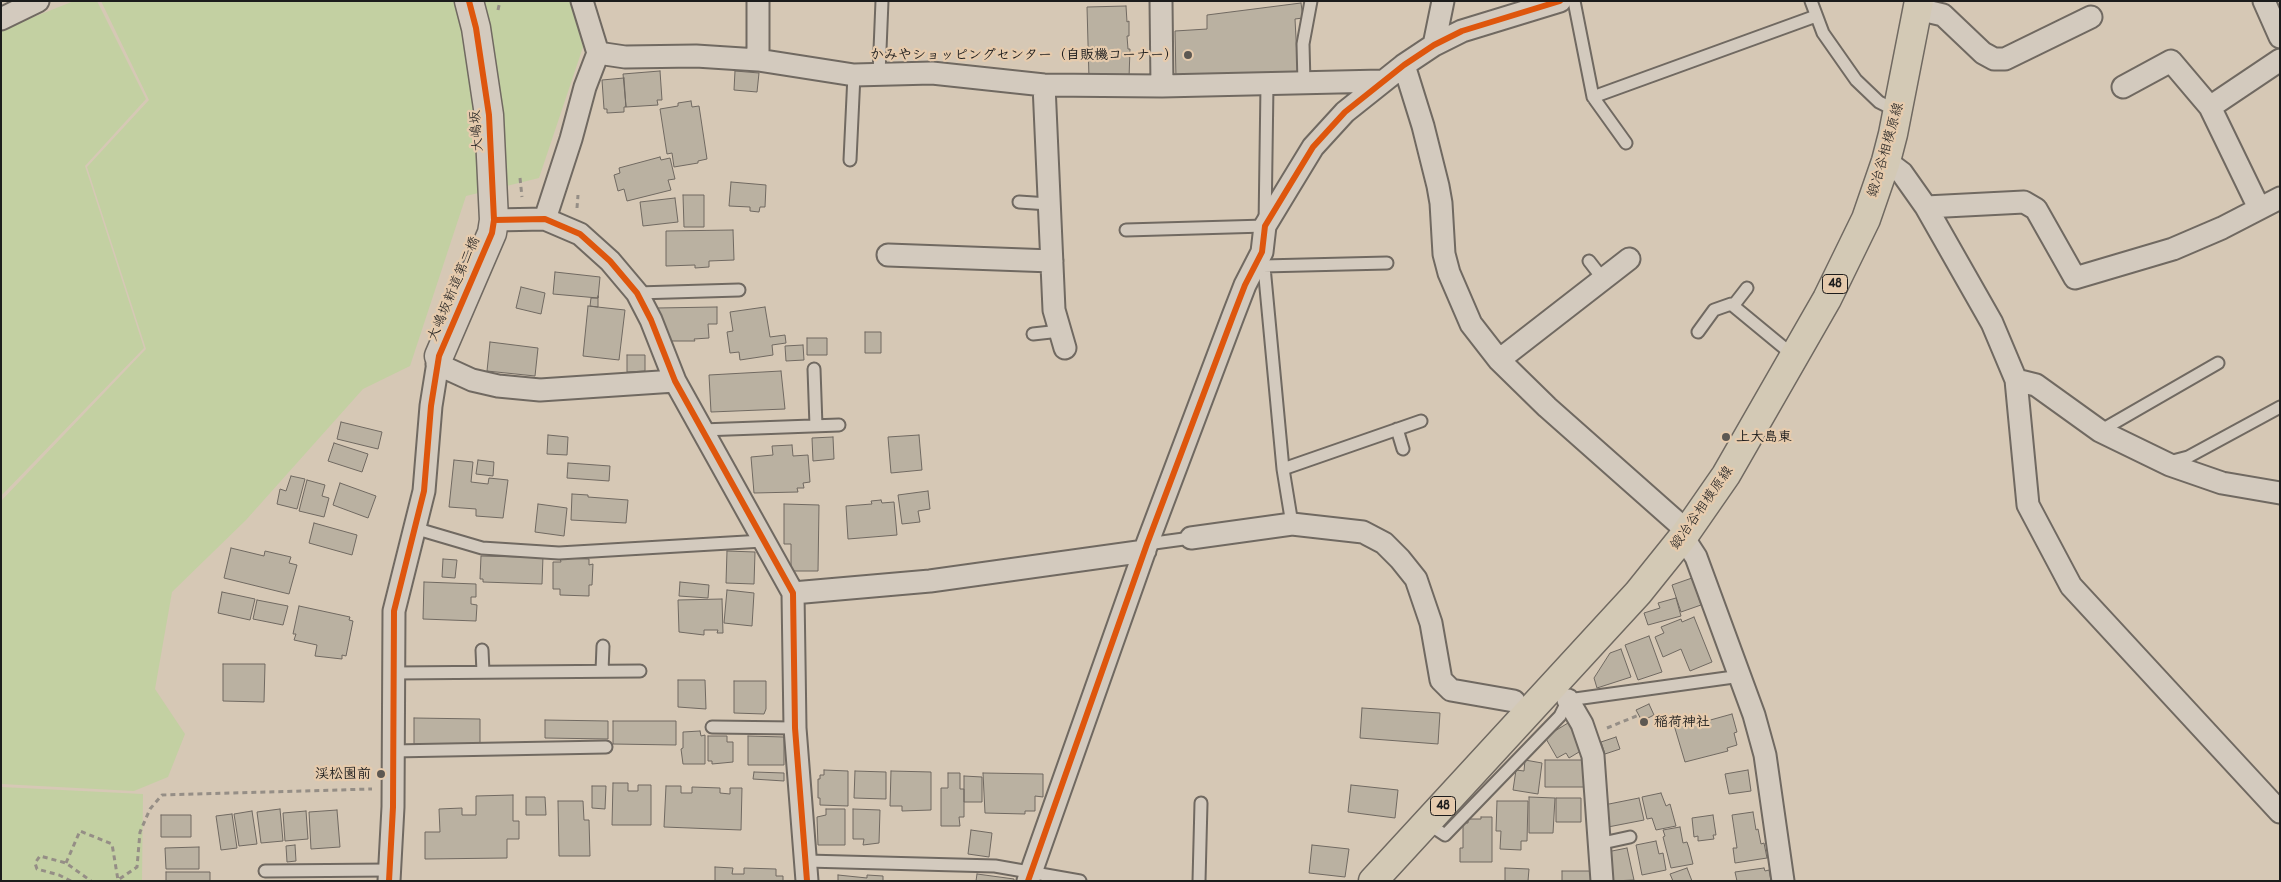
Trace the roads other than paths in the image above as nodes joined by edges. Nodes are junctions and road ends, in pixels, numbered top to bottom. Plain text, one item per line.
1 (38, 1) edge
2 (469, 1) edge
3 (582, 1) edge
4 (758, 1) edge
5 (882, 1) edge
6 (1161, 1) edge
7 (1311, 1) edge
8 (1442, 1) edge
9 (1560, 1) edge
10 (1574, 1) edge
11 (1811, 1) edge
12 (2264, 1) edge
13 (1918, 5) edge
14 (1816, 16) junction
15 (2091, 17) dead end
16 (1, 19) edge
17 (2280, 37) edge
18 (1434, 45) junction
19 (598, 53) junction
20 (758, 60) junction
21 (2280, 60) edge
22 (1404, 65) junction
23 (879, 74) junction
24 (854, 75) junction
25 (1382, 81) junction
26 (1304, 83) junction
27 (1044, 85) junction
28 (1267, 85) junction
29 (1162, 86) junction
30 (2122, 87) dead end
31 (1593, 97) junction
32 (2210, 107) junction
33 (1899, 111) junction
34 (1626, 143) dead end
35 (850, 160) dead end
36 (1886, 161) junction
37 (2280, 198) edge
38 (1019, 202) dead end
39 (1049, 204) junction
40 (1926, 207) junction
41 (2259, 208) junction
42 (545, 219) junction
43 (493, 226) junction
44 (1265, 226) junction
45 (1126, 230) dead end
46 (888, 255) dead end
47 (1263, 259) junction
48 (1629, 259) dead end
49 (1052, 261) junction
50 (1589, 261) dead end
51 (1387, 263) dead end
52 (1603, 279) junction
53 (1747, 288) dead end
54 (739, 290) dead end
55 (637, 293) junction
56 (1733, 306) junction
57 (1698, 332) dead end
58 (1033, 334) dead end
59 (1062, 340) joint
60 (1794, 356) junction
61 (438, 360) junction
62 (1499, 360) junction
63 (2218, 363) dead end
64 (814, 369) dead end
65 (2016, 380) junction
66 (675, 381) junction
67 (2280, 407) edge
68 (1421, 421) dead end
69 (839, 425) dead end
70 (816, 426) junction
71 (702, 430) junction
72 (1397, 430) junction
73 (2100, 431) junction
74 (1403, 448) dead end
75 (2165, 463) junction
76 (1283, 469) junction
77 (2280, 493) edge
78 (1292, 524) junction
79 (414, 528) junction
80 (1685, 534) junction
81 (1191, 538) joint
82 (763, 541) junction
83 (1146, 547) junction
84 (792, 593) junction
85 (603, 646) dead end
86 (482, 650) dead end
87 (602, 671) junction
88 (640, 671) dead end
89 (483, 672) junction
90 (394, 673) junction
91 (1741, 676) junction
92 (1568, 700) junction
93 (1514, 701) dead end
94 (712, 727) dead end
95 (795, 728) junction
96 (606, 747) dead end
97 (393, 751) junction
98 (1201, 803) dead end
99 (2280, 812) edge
100 (1427, 823) junction
101 (1630, 837) dead end
102 (1598, 844) junction
103 (265, 871) dead end
104 (807, 871) edge
105 (390, 875) edge
106 (1029, 877) edge
107 (1080, 881) edge
108 (1199, 881) edge
109 (1373, 881) edge
110 (1602, 881) edge
111 (1783, 881) edge

1 - 16 street
2 - 43 street, 大嶋坂
3 - 19 street
4 - 20 street
5 - 23 lane
6 - 29 street
7 - 26 lane
8 - 18 street
9 - 18 street
10 - 31 lane
11 - 14 lane
12 - 17 street
13 - 15 street
13 - 33 main road, 鍛冶谷相模原線 / 48
14 - 31 lane
14 - 33 lane
18 - 22 street
19 - 20 street
19 - 42 street
20 - 24 street
21 - 32 street
22 - 25 street
22 - 62 street
23 - 24 street
23 - 27 street
24 - 35 lane
25 - 26 street
25 - 44 street
26 - 28 street
27 - 29 street
27 - 39 street
28 - 29 street
28 - 44 lane
30 - 32 street
31 - 34 lane
32 - 41 street
33 - 36 main road, 鍛冶谷相模原線 / 48
36 - 40 street
36 - 60 main road, 鍛冶谷相模原線 / 48
37 - 41 street
38 - 39 lane
39 - 49 street
40 - 41 street
40 - 65 street
42 - 43 street
42 - 55 street
43 - 61 street, 大嶋坂新道第二橋
44 - 45 lane
44 - 47 street
46 - 49 street
47 - 51 lane
47 - 76 lane
47 - 83 street
48 - 52 street
49 - 59 street
50 - 52 lane
52 - 62 street
53 - 56 lane
54 - 55 lane
55 - 66 street
56 - 57 lane
56 - 60 lane
58 - 59 lane
60 - 80 main road, 鍛冶谷相模原線 / 48
61 - 66 street
61 - 79 street
62 - 80 street
63 - 73 lane
64 - 70 lane
65 - 73 street
65 - 99 street
66 - 71 street
67 - 75 lane
68 - 72 lane
69 - 70 lane
70 - 71 lane
71 - 82 street
72 - 74 lane
72 - 76 lane
73 - 75 street
75 - 77 street
76 - 78 lane
78 - 81 street
78 - 93 street
79 - 82 lane
79 - 90 street
80 - 91 street
80 - 100 main road, 鍛冶谷相模原線 / 48
81 - 83 lane
82 - 84 street
83 - 84 street
83 - 106 street
84 - 95 street
85 - 87 lane
86 - 89 lane
87 - 88 lane
87 - 89 lane
89 - 90 lane
90 - 97 street
91 - 92 lane
91 - 111 street
92 - 100 lane
92 - 102 street
94 - 95 lane
95 - 104 street
96 - 97 lane
97 - 105 street
98 - 108 lane
100 - 109 main road, 鍛冶谷相模原線 / 48
101 - 102 lane
102 - 110 street
103 - 105 lane
104 - 106 lane
106 - 107 lane

